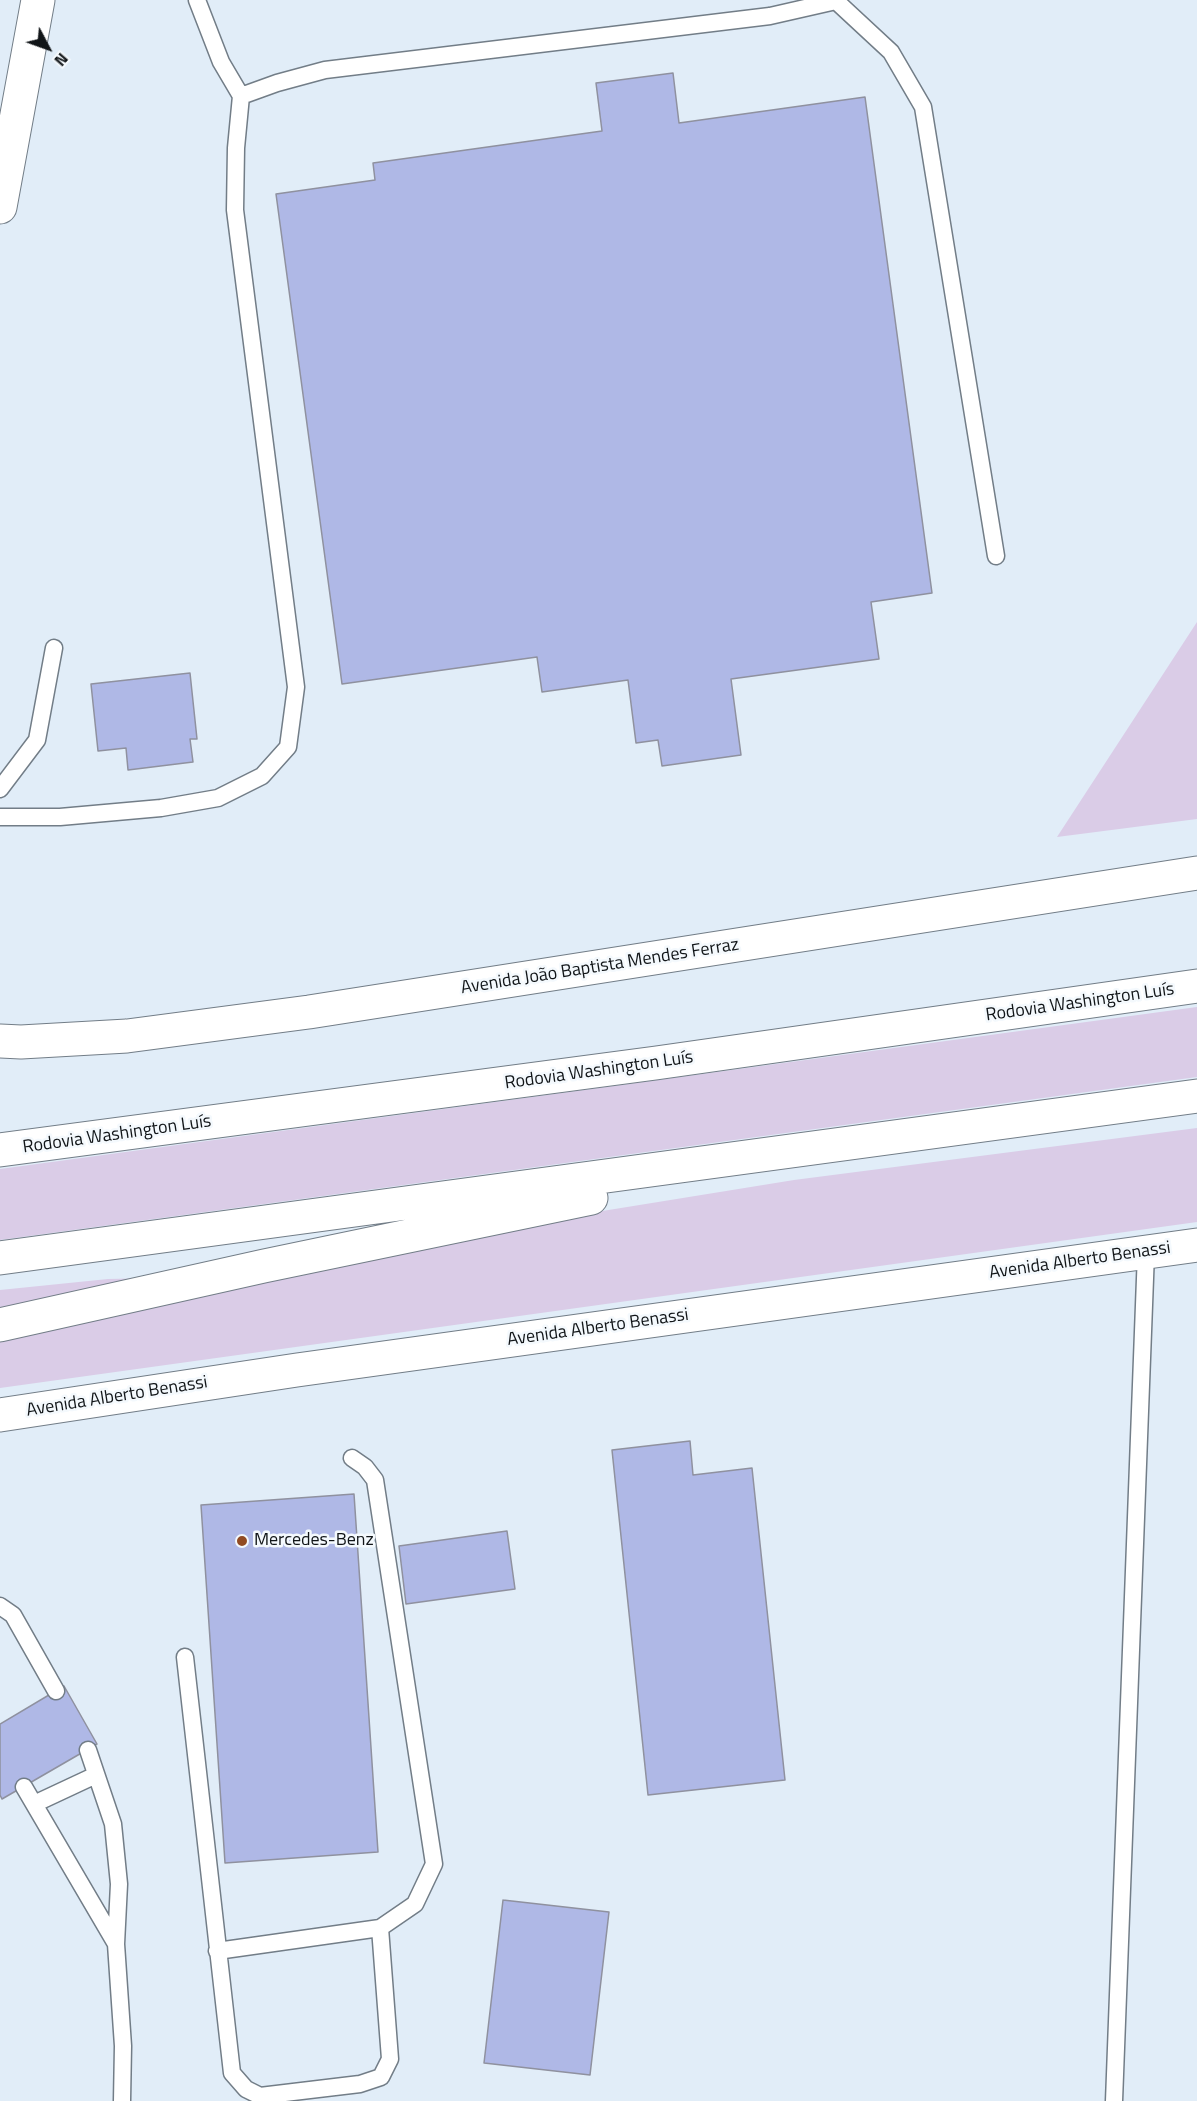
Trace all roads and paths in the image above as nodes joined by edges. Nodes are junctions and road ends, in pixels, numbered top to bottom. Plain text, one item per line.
1 (38, 0) edge
2 (197, 0) edge
3 (838, 0) edge
4 (241, 96) junction
5 (0, 207) edge
6 (996, 556) dead end
7 (54, 648) dead end
8 (0, 789) edge
9 (0, 817) edge
10 (1197, 873) edge
11 (1197, 986) edge
12 (0, 1041) edge
13 (1197, 1096) edge
14 (894, 1137) junction
15 (0, 1150) edge
16 (1197, 1245) edge
17 (1146, 1252) junction
18 (0, 1258) edge
19 (0, 1325) edge
20 (0, 1415) edge
21 (352, 1458) dead end
22 (0, 1606) edge
23 (184, 1657) dead end
24 (56, 1691) dead end
25 (88, 1750) dead end
26 (96, 1775) junction
27 (24, 1786) dead end
28 (34, 1804) junction
29 (380, 1928) junction
30 (116, 1944) junction
31 (217, 1951) junction
32 (122, 2101) edge
33 (1114, 2101) edge

1 - 5 main road
2 - 4 lane
3 - 4 lane
3 - 6 lane
4 - 9 lane
7 - 8 lane
10 - 12 main road, Avenida João Baptista Mendes Ferraz
11 - 15 main road, Rodovia Washington Luís
13 - 14 main road
14 - 18 main road
14 - 19 main road
16 - 17 main road, Avenida Alberto Benassi
17 - 20 main road, Avenida Alberto Benassi
17 - 33 lane
21 - 29 lane
22 - 24 lane
23 - 31 lane
25 - 26 lane
26 - 28 lane
26 - 30 lane
27 - 28 lane
28 - 30 lane
29 - 31 lane
29 - 31 lane
30 - 32 lane

